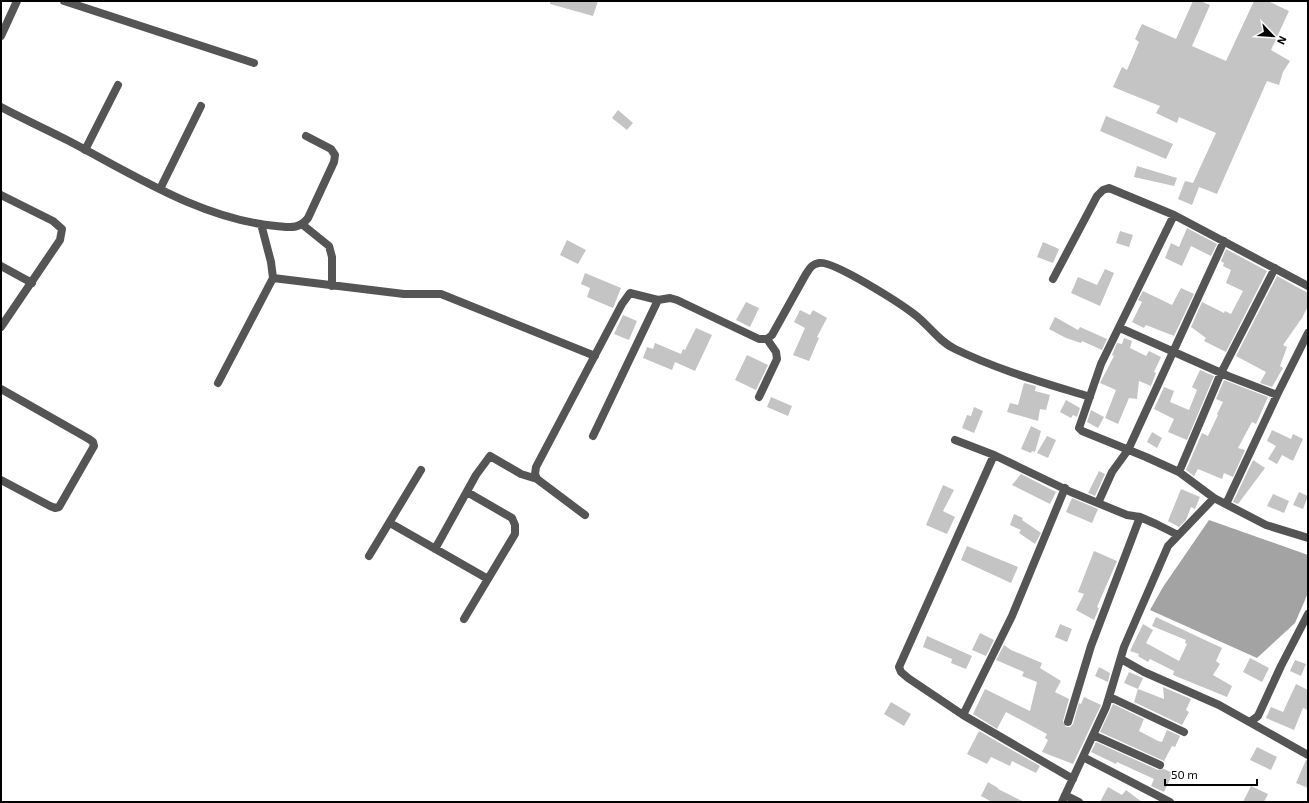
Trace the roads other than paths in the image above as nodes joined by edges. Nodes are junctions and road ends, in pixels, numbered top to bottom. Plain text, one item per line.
1 (17, 1) edge
2 (64, 1) edge
3 (1, 36) edge
4 (254, 63) dead end
5 (118, 85) dead end
6 (201, 106) dead end
7 (1, 107) edge
8 (306, 136) dead end
9 (85, 150) junction
10 (160, 189) junction
11 (1, 195) edge
12 (1174, 216) junction
13 (261, 224) junction
14 (303, 225) junction
15 (1224, 241) junction
16 (1, 266) edge
17 (1275, 268) junction
18 (273, 278) junction
19 (1053, 279) dead end
20 (32, 283) junction
21 (332, 286) junction
22 (1308, 286) edge
23 (658, 300) junction
24 (1, 327) edge
25 (1120, 328) junction
26 (1308, 333) edge
27 (767, 339) junction
28 (1174, 351) junction
29 (595, 356) junction
30 (1221, 373) junction
31 (218, 383) dead end
32 (1, 389) edge
33 (1277, 394) junction
34 (759, 397) dead end
35 (1090, 397) junction
36 (593, 436) dead end
37 (955, 440) dead end
38 (1128, 450) junction
39 (994, 455) junction
40 (421, 470) dead end
41 (1179, 472) junction
42 (537, 479) junction
43 (1, 480) edge
44 (1064, 488) junction
45 (468, 492) junction
46 (1214, 498) junction
47 (1098, 503) junction
48 (1226, 504) junction
49 (584, 515) dead end
50 (1140, 518) junction
51 (390, 523) junction
52 (1178, 535) junction
53 (1308, 538) edge
54 (434, 549) junction
55 (369, 556) dead end
56 (488, 579) junction
57 (1308, 614) edge
58 (464, 619) dead end
59 (1121, 659) junction
60 (1110, 697) junction
61 (963, 715) junction
62 (1068, 722) dead end
63 (1250, 722) junction
64 (1184, 732) dead end
65 (1094, 735) junction
66 (1308, 755) edge
67 (1083, 758) junction
68 (1160, 765) dead end
69 (1073, 779) junction
70 (1064, 798) edge
71 (1079, 802) edge
72 (1170, 802) edge

1 - 3 street
2 - 4 street
5 - 9 street
6 - 10 street
7 - 9 street
8 - 14 street
9 - 10 street
10 - 13 street
11 - 20 street
12 - 15 street
12 - 19 street
12 - 25 street
13 - 14 street
13 - 18 street
14 - 21 street
15 - 17 street
15 - 28 street
16 - 20 street
17 - 22 street
17 - 30 street
18 - 21 street
18 - 31 street
20 - 24 street
21 - 29 street
23 - 27 street
23 - 29 street
23 - 36 street
25 - 28 street
25 - 35 street
26 - 33 street
27 - 34 street
27 - 35 street
28 - 30 street
28 - 38 street
29 - 42 street
30 - 33 street
30 - 41 street
32 - 43 street
33 - 48 street
35 - 38 street
37 - 39 street
38 - 41 street
38 - 47 street
39 - 44 street
39 - 61 street
40 - 51 street
41 - 46 street
42 - 45 street
42 - 49 street
44 - 47 street
44 - 61 street
45 - 54 street
45 - 56 street
46 - 48 street
46 - 52 street
47 - 50 street
48 - 53 street
50 - 52 street
50 - 62 street
51 - 54 street
51 - 55 street
52 - 59 street
54 - 56 street
56 - 58 street
57 - 63 street
59 - 60 street
59 - 63 street
60 - 64 street
60 - 65 street
61 - 69 street
63 - 66 street
65 - 67 street
65 - 68 street
67 - 69 street
67 - 72 street
69 - 70 street
70 - 71 street

